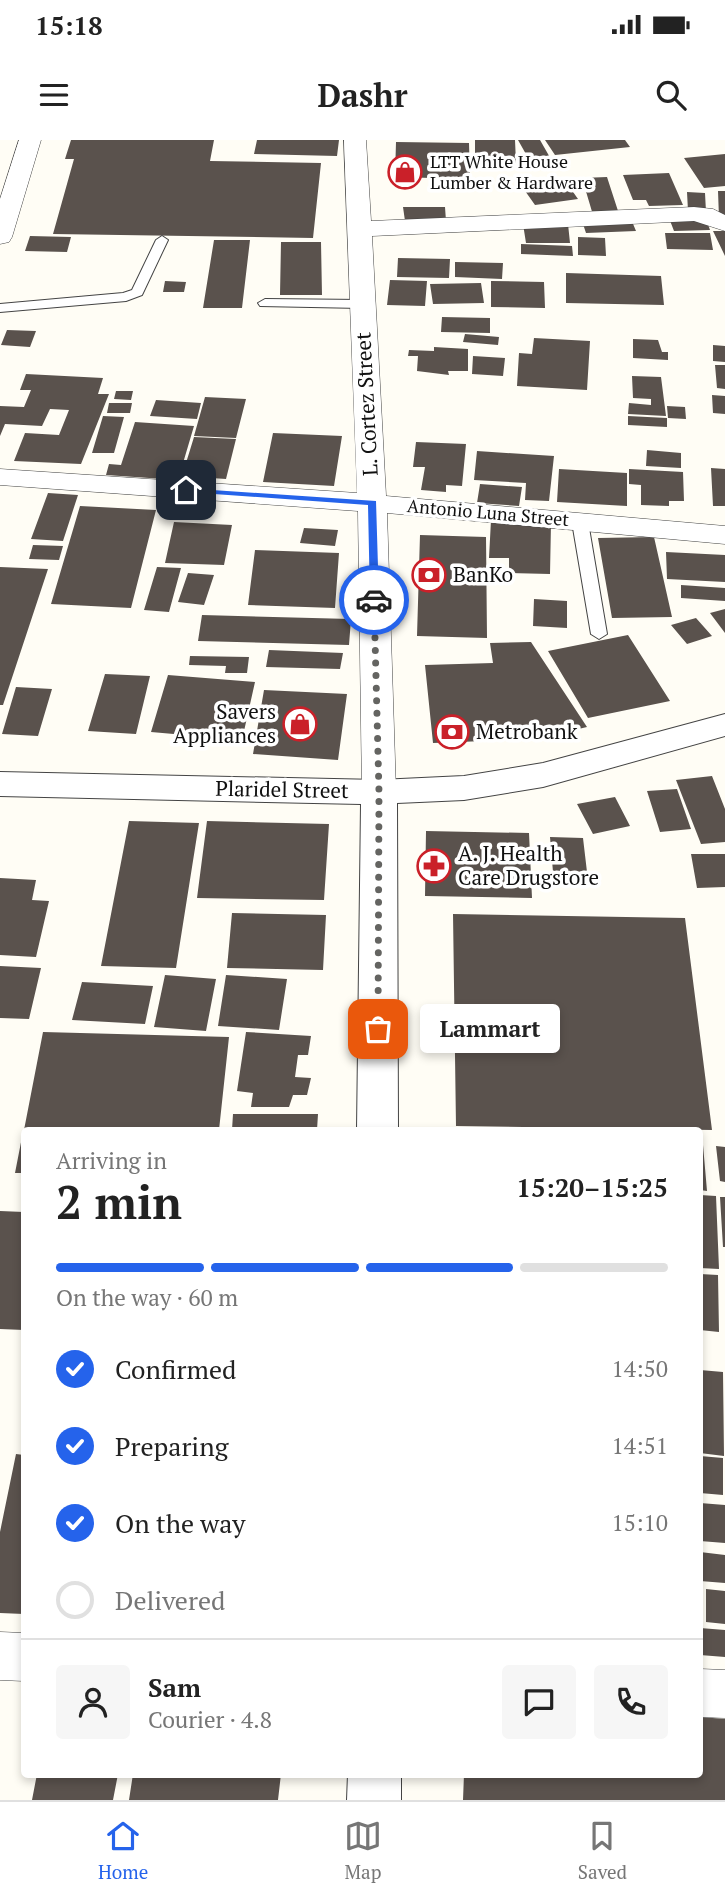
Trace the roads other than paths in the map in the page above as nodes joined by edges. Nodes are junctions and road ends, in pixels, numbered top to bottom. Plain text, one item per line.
1 (30, 140) edge
2 (355, 140) edge
3 (725, 223) edge
4 (359, 229) junction
5 (0, 237) edge
6 (162, 240) dead end
7 (264, 303) dead end
8 (362, 304) junction
9 (0, 308) edge
10 (0, 477) edge
11 (372, 503) junction
12 (580, 522) junction
13 (725, 535) edge
14 (599, 634) dead end
15 (725, 725) edge
16 (0, 784) edge
17 (379, 792) junction
18 (378, 1127) edge
19 (0, 1656) edge
20 (21, 1657) edge
21 (703, 1693) edge
22 (725, 1694) edge
23 (375, 1778) edge
24 (374, 1800) edge

1 - 5 street
2 - 4 street, L. Cortez Street
3 - 4 street
4 - 8 street, L. Cortez Street
6 - 9 lane
7 - 8 lane
8 - 11 street, L. Cortez Street
10 - 11 street, Antonio Luna Street
11 - 12 street, Antonio Luna Street
11 - 17 street, L. Cortez Street
12 - 13 street, Antonio Luna Street
12 - 14 lane
15 - 17 street, Plaridel Street
16 - 17 street, Plaridel Street
17 - 18 street, L. Cortez Street
19 - 20 street
21 - 22 street
23 - 24 street

